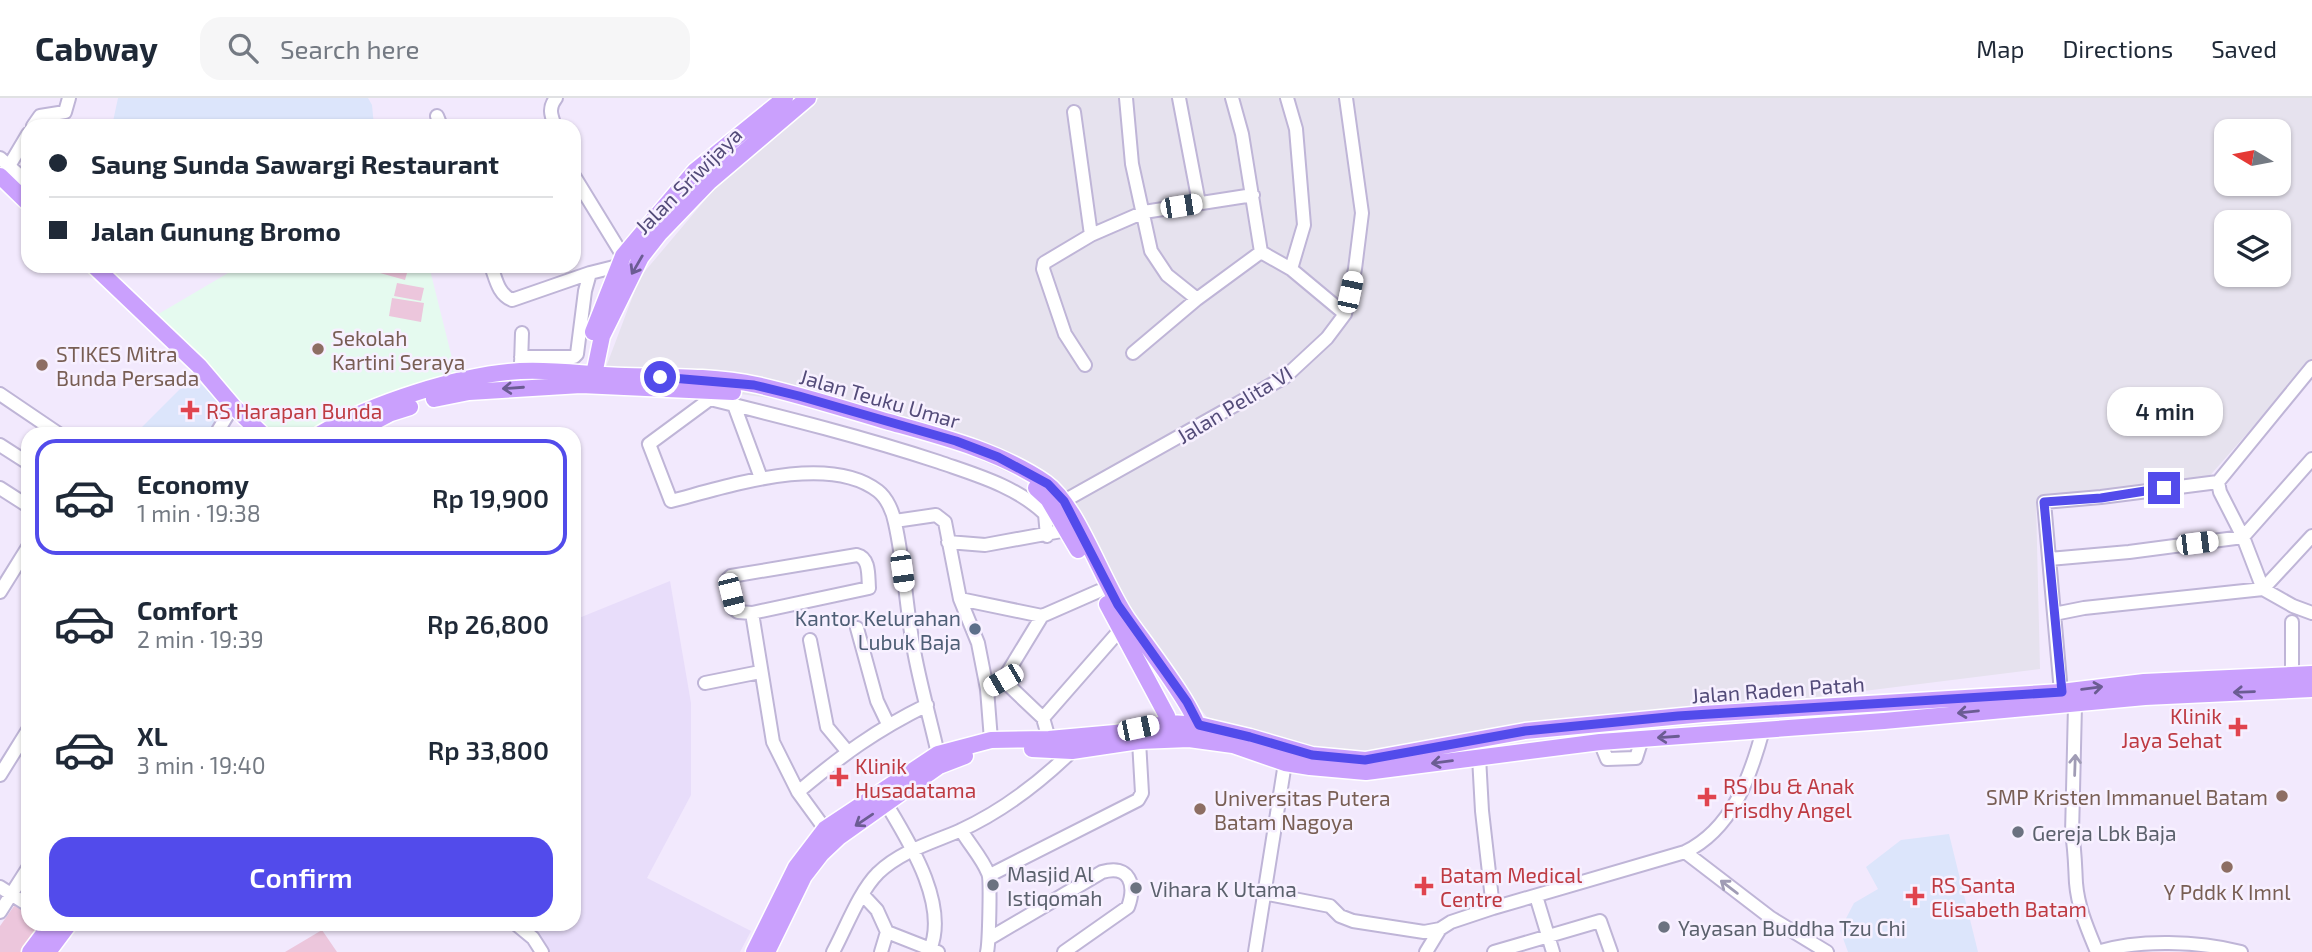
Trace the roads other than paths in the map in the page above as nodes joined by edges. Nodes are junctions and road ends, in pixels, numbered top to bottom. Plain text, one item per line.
1 (69, 98) edge
2 (556, 98) edge
3 (785, 98) edge
4 (808, 98) edge
5 (1126, 98) edge
6 (1179, 98) edge
7 (1231, 98) edge
8 (1287, 98) edge
9 (1346, 98) edge
10 (1074, 112) dead end
11 (38, 119) edge
12 (552, 119) edge
13 (21, 143) edge
14 (732, 151) junction
15 (3, 167) edge
16 (21, 179) edge
17 (581, 189) edge
18 (21, 193) edge
19 (1253, 195) junction
20 (1199, 203) junction
21 (1144, 212) junction
22 (1091, 235) junction
23 (1261, 252) junction
24 (621, 261) junction
25 (1292, 269) junction
26 (101, 273) edge
27 (493, 273) edge
28 (590, 273) junction
29 (1197, 299) junction
30 (1345, 314) junction
31 (522, 333) dead end
32 (1133, 353) dead end
33 (521, 364) junction
34 (1084, 365) dead end
35 (2311, 370) edge
36 (586, 380) junction
37 (0, 394) edge
38 (712, 396) junction
39 (734, 405) junction
40 (233, 406) junction
41 (48, 427) edge
42 (220, 427) edge
43 (255, 427) edge
44 (331, 427) edge
45 (364, 427) edge
46 (0, 445) edge
47 (21, 458) edge
48 (2312, 459) edge
49 (761, 478) junction
50 (2218, 482) junction
51 (0, 488) edge
52 (1064, 501) junction
53 (21, 502) edge
54 (895, 521) junction
55 (1067, 530) junction
56 (1047, 536) junction
57 (2312, 536) edge
58 (2244, 537) junction
59 (948, 542) junction
60 (21, 558) edge
61 (2049, 559) junction
62 (2263, 589) junction
63 (1099, 591) junction
64 (0, 592) edge
65 (960, 599) junction
66 (752, 613) junction
67 (2312, 613) edge
68 (2054, 614) junction
69 (1042, 616) junction
70 (2291, 622) dead end
71 (857, 628) dead end
72 (1119, 630) junction
73 (810, 640) dead end
74 (760, 672) junction
75 (2292, 674) junction
76 (2312, 674) edge
77 (1003, 680) junction
78 (705, 683) dead end
79 (987, 689) junction
80 (2312, 689) edge
81 (2145, 690) junction
82 (2062, 692) junction
83 (927, 705) junction
84 (2075, 705) junction
85 (1703, 714) junction
86 (1043, 718) junction
87 (888, 724) junction
88 (1763, 730) junction
89 (1171, 731) junction
90 (1199, 733) junction
91 (1704, 734) junction
92 (1049, 739) junction
93 (990, 740) junction
94 (1139, 741) junction
95 (21, 742) edge
96 (847, 751) junction
97 (1072, 751) junction
98 (938, 754) junction
99 (1479, 757) junction
100 (1285, 762) junction
101 (0, 775) edge
102 (798, 792) junction
103 (887, 805) junction
104 (825, 829) junction
105 (961, 830) junction
106 (913, 848) junction
107 (1685, 852) junction
108 (990, 875) junction
109 (21, 880) edge
110 (0, 887) edge
111 (1263, 893) junction
112 (12, 895) junction
113 (863, 895) junction
114 (1536, 896) junction
115 (21, 901) edge
116 (1493, 908) junction
117 (0, 912) edge
118 (1440, 929) junction
119 (46, 931) edge
120 (64, 931) edge
121 (524, 931) edge
122 (887, 932) junction
123 (1548, 935) junction
124 (990, 938) junction
125 (933, 951) edge
126 (30, 952) edge
127 (48, 952) edge
128 (542, 952) edge
129 (754, 952) edge
130 (767, 952) edge
131 (833, 952) edge
132 (881, 952) edge
133 (987, 952) edge
134 (1064, 952) edge
135 (1255, 952) edge
136 (1426, 952) edge
137 (1494, 952) edge
138 (1553, 952) edge
139 (1611, 952) edge
140 (1826, 952) edge
141 (2097, 952) edge
142 (2241, 952) edge

1 - 11 street
2 - 12 street
3 - 14 main road, Jalan Sriwijaya
4 - 14 main road, Jalan Sriwijaya
5 - 21 street
6 - 20 street
7 - 19 street
8 - 25 street
9 - 30 street, Jalan Pelita VI
10 - 22 street
13 - 15 street
14 - 24 main road, Jalan Sriwijaya
14 -> 36 main road, Jalan Sriwijaya
15 - 16 street
15 - 18 main road
17 - 24 street
19 - 20 street
19 - 23 street
20 - 21 street
21 - 22 street
21 - 29 street
22 - 34 street
23 - 25 street
23 - 29 street
24 - 28 street
24 - 36 main road, Jalan Sriwijaya
25 - 30 street
26 - 40 main road
27 - 28 street
28 - 33 street
29 - 32 street
30 - 52 street, Jalan Pelita VI
31 - 33 street
33 - 36 main road, Jalan Teuku Umar
33 - 44 main road, Jalan Teuku Umar
35 - 50 street
36 - 38 main road, Jalan Teuku Umar
36 -> 45 main road, Jalan Teuku Umar
36 - 52 main road, Jalan Teuku Umar
37 - 41 street
38 - 39 street
38 - 49 street
38 - 55 main road, Jalan Teuku Umar
39 - 49 street
39 - 56 street
40 - 42 street
40 - 43 main road
46 - 47 street
48 - 58 street
49 - 54 street
50 - 58 street
50 - 61 street
51 - 53 street
52 - 90 main road, Jalan Teuku Umar
54 - 59 street
54 - 83 street
55 - 56 street
55 - 63 main road, Jalan Teuku Umar
56 - 59 street
57 - 62 street
58 - 61 street
58 - 62 street
59 - 65 street
60 - 64 street
61 - 68 street
62 - 67 street
62 - 68 street
63 - 69 street
63 - 72 main road, Jalan Teuku Umar
65 - 69 street
65 - 79 street
66 - 66 street
66 - 74 street
68 - 82 street
69 - 77 street
70 - 75 street
71 - 87 street
72 - 86 street
72 - 89 main road, Jalan Teuku Umar
73 - 96 street
74 - 78 street
74 - 102 street
75 - 76 main road, Jalan Raden Patah
75 - 81 main road, Jalan Raden Patah
77 - 79 street
77 - 86 street
79 - 93 street
80 -> 81 main road, Jalan Raden Patah
82 -> 81 main road, Jalan Raden Patah
81 - 84 main road, Jalan Raden Patah
82 - 85 main road, Jalan Raden Patah
83 - 87 street
83 - 98 street
84 -> 88 main road, Jalan Raden Patah
141 -> 84 street
85 - 90 main road, Jalan Raden Patah
85 - 91 main road
86 - 92 street
87 - 96 street
88 - 91 main road, Jalan Raden Patah
88 - 107 street
89 - 90 main road, Jalan Raden Patah
89 - 92 main road
89 - 94 main road
90 - 100 main road, Jalan Raden Patah
91 -> 99 main road, Jalan Raden Patah
92 - 93 main road
93 - 98 main road
94 - 97 main road
94 - 108 street
95 - 101 street
96 - 102 street
97 - 103 main road
97 - 105 street
98 - 104 main road
99 -> 100 main road, Jalan Raden Patah
99 - 116 street
100 - 111 street
102 - 104 street
103 - 106 street
103 -> 130 main road
104 - 129 main road
105 - 106 street
105 - 108 street
106 - 113 street
106 - 125 street
107 - 114 street
140 -> 107 street
108 - 124 street
109 - 112 street
110 - 112 street
111 - 118 street
111 - 135 street
112 - 115 street
112 - 117 street
113 - 122 street
113 - 131 street
114 - 116 street
114 - 123 street
116 - 118 street
118 - 136 street
119 - 126 main road
120 - 127 main road
121 - 128 street
122 - 125 street
122 - 132 street
123 - 137 street
123 - 138 street
123 - 139 street
124 - 133 street
124 - 134 street
141 - 142 street

